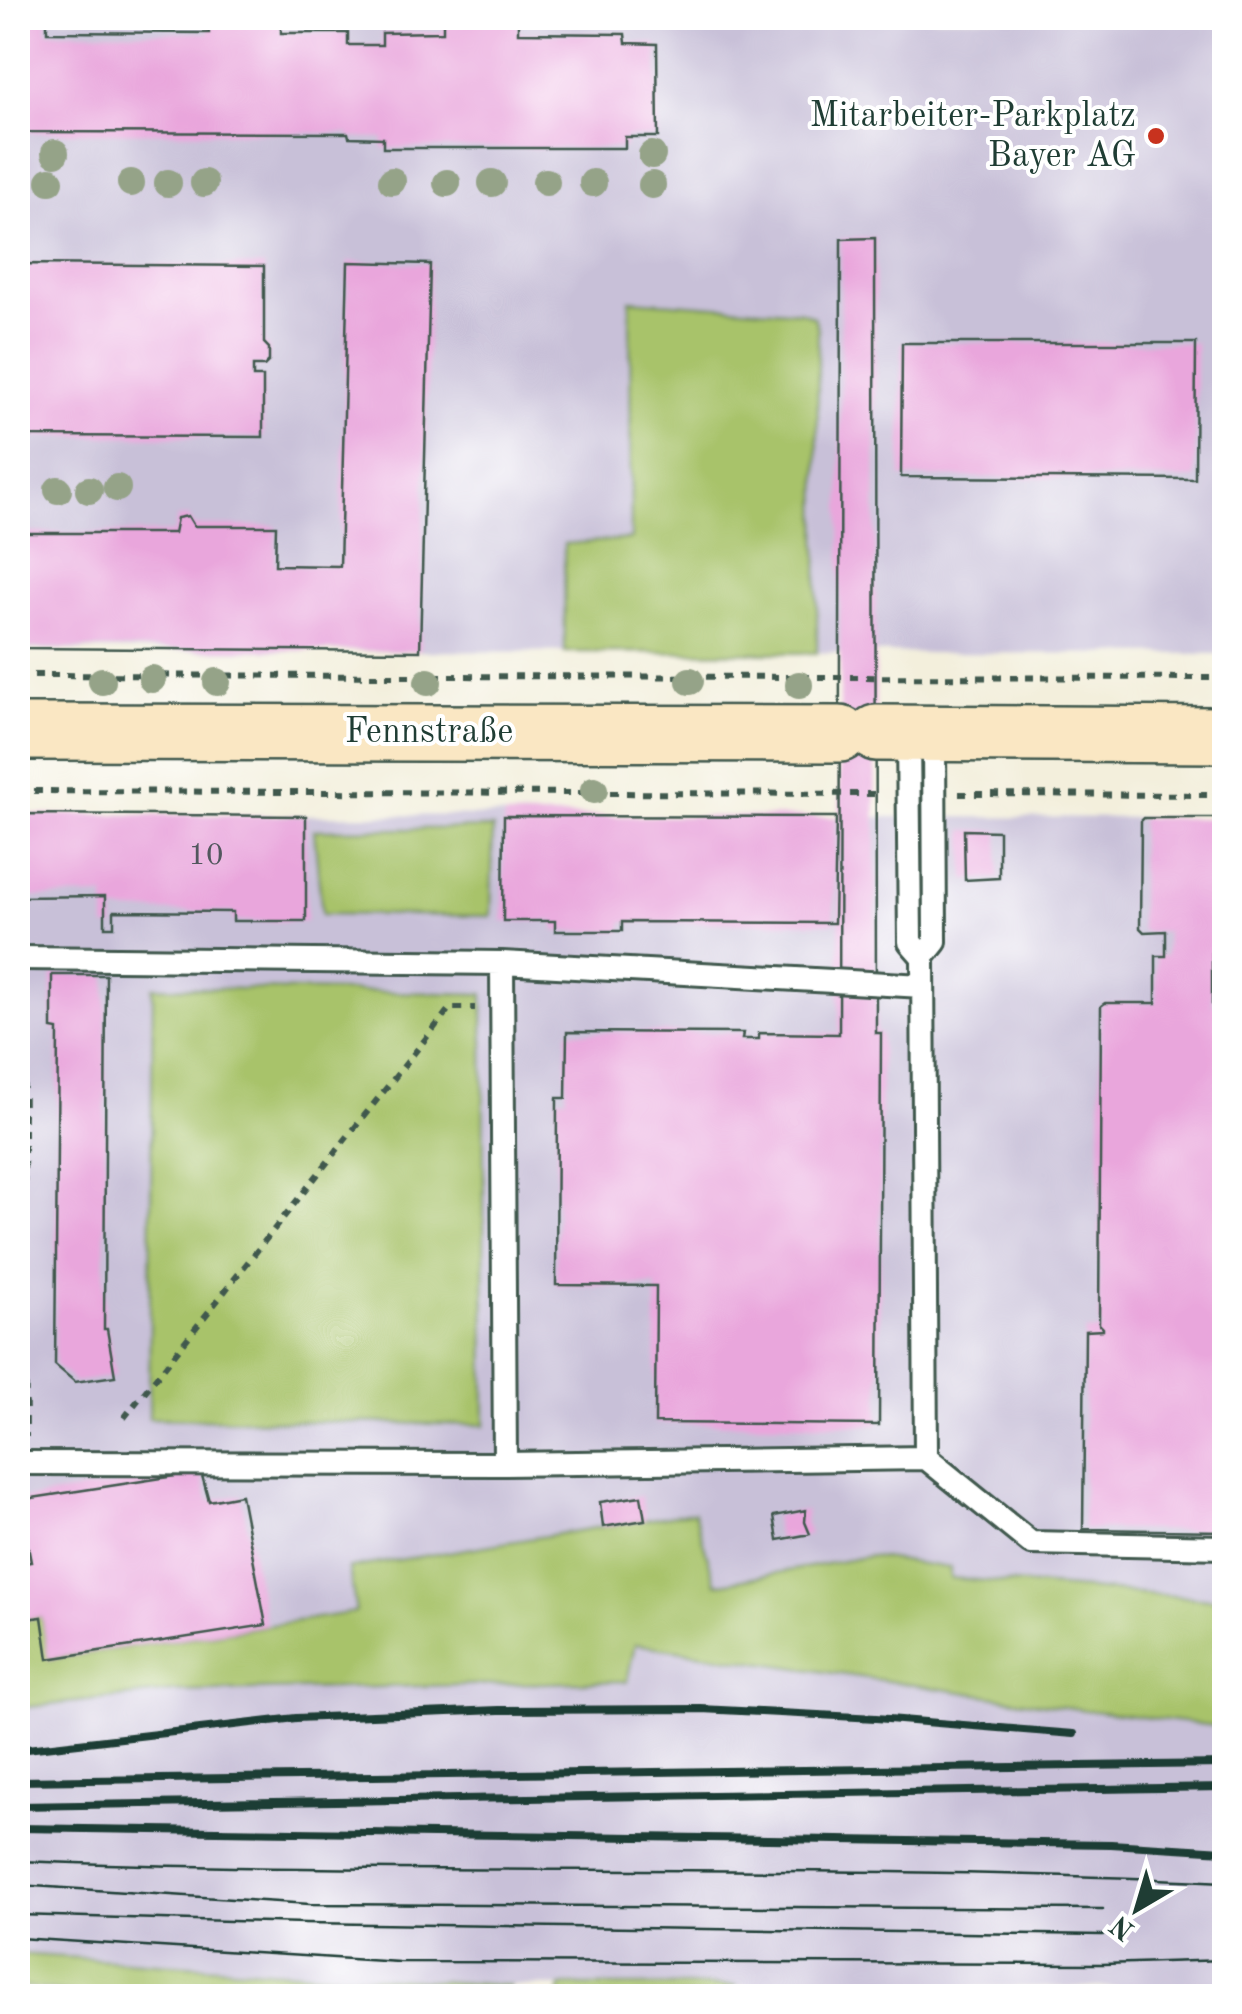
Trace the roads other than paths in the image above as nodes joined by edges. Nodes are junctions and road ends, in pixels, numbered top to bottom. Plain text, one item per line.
1 (18, 732) edge
2 (889, 734) junction
3 (1224, 735) edge
4 (923, 957) junction
5 (20, 958) edge
6 (502, 963) junction
7 (924, 986) junction
8 (926, 1458) junction
9 (22, 1463) edge
10 (504, 1464) junction
11 (1224, 1547) edge

1 - 2 main road, Fennstraße
2 - 3 main road, Fennstraße
2 - 4 lane
2 - 4 lane
4 - 7 lane
5 - 6 lane
6 - 7 lane
6 - 10 lane
7 - 8 lane
8 - 10 lane
8 - 11 lane
9 - 10 lane

